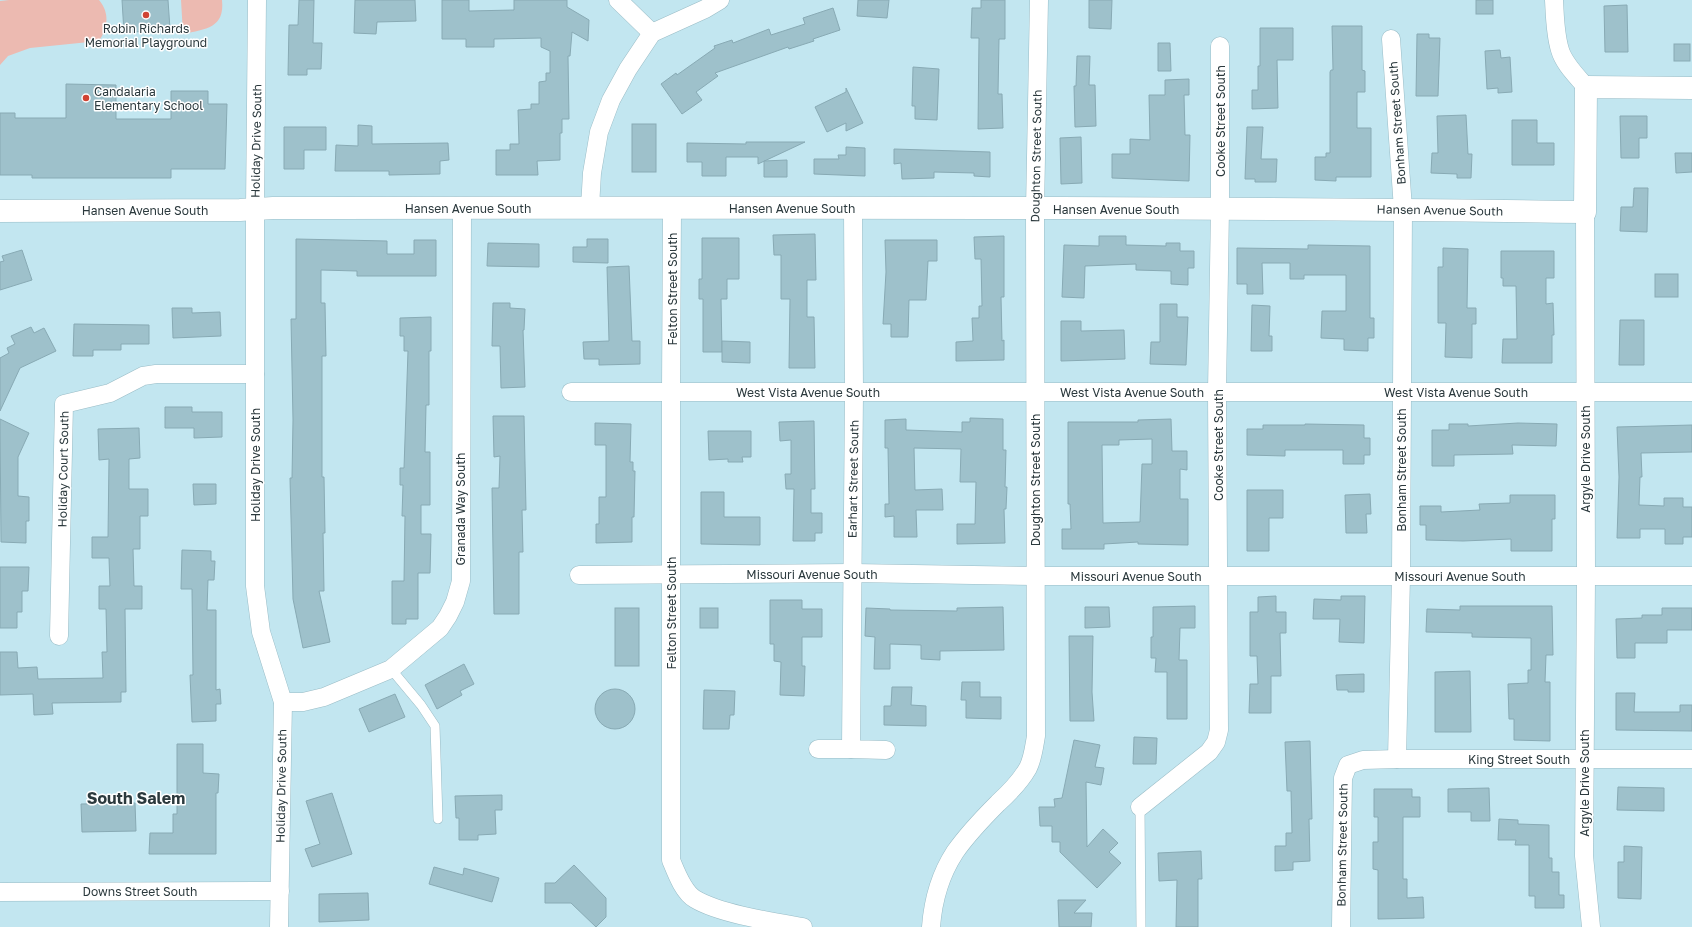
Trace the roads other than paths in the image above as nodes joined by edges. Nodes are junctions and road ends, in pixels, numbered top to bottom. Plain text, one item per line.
1 (257, 0) edge
2 (618, 0) edge
3 (720, 0) edge
4 (1039, 0) edge
5 (1554, 0) edge
6 (652, 33) junction
7 (1390, 39) dead end
8 (1220, 46) dead end
9 (1586, 86) junction
10 (1692, 88) edge
11 (590, 207) junction
12 (462, 208) junction
13 (672, 208) junction
14 (853, 208) junction
15 (1220, 208) junction
16 (255, 209) junction
17 (1036, 209) junction
18 (1403, 209) junction
19 (0, 211) edge
20 (1585, 212) junction
21 (255, 374) junction
22 (571, 392) dead end
23 (671, 392) junction
24 (854, 392) junction
25 (1035, 392) junction
26 (1217, 392) junction
27 (1402, 392) junction
28 (1585, 392) junction
29 (1692, 392) edge
30 (853, 573) junction
31 (579, 575) dead end
32 (671, 575) junction
33 (1035, 576) junction
34 (1218, 576) junction
35 (1401, 576) junction
36 (1692, 576) edge
37 (1586, 577) junction
38 (59, 636) dead end
39 (391, 669) junction
40 (282, 702) junction
41 (818, 749) dead end
42 (851, 749) junction
43 (886, 750) dead end
44 (1397, 758) junction
45 (1584, 758) junction
46 (1692, 759) edge
47 (1348, 765) joint
48 (1140, 807) joint
49 (438, 819) dead end
50 (280, 891) junction
51 (0, 892) edge
52 (280, 927) edge
53 (803, 927) edge
54 (931, 927) edge
55 (1141, 927) edge
56 (1342, 927) edge
57 (1591, 927) edge

1 - 16 street, Holiday Drive South
2 - 6 street
3 - 6 street
4 - 17 street, Doughton Street South
5 - 9 street
6 - 11 street
7 - 18 street, Bonham Street South
8 - 15 street, Cooke Street South
9 - 10 street
9 - 20 street, Argyle Drive South
11 - 12 street, Hansen Avenue South
11 - 13 street, Hansen Avenue South
12 - 16 street, Hansen Avenue South
12 - 39 street, Granada Way South
13 - 14 street, Hansen Avenue South
13 - 23 street, Felton Street South
14 - 17 street, Hansen Avenue South
14 - 24 street, Earhart Street South
15 - 17 street, Hansen Avenue South
15 - 18 street, Hansen Avenue South
15 - 26 street, Cooke Street South
16 - 19 street, Hansen Avenue South
16 - 21 street, Holiday Drive South
17 - 25 street, Doughton Street South
18 - 20 street, Hansen Avenue South
18 - 27 street, Bonham Street South
20 - 28 street, Argyle Drive South
21 - 38 street, Holiday Court South
21 - 40 street, Holiday Drive South
22 - 23 street, West Vista Avenue South
23 - 24 street, West Vista Avenue South
23 - 32 street, Felton Street South
24 - 25 street, West Vista Avenue South
24 - 30 street, Earhart Street South
25 - 26 street, West Vista Avenue South
25 - 33 street, Doughton Street South
26 - 27 street, West Vista Avenue South
26 - 34 street, Cooke Street South
27 - 28 street, West Vista Avenue South
27 - 35 street, Bonham Street South
28 - 29 street, West Vista Avenue South
28 - 37 street, Argyle Drive South
30 - 32 street, Missouri Avenue South
30 - 33 street, Missouri Avenue South
30 - 42 street, Earhart Street South
31 - 32 street, Missouri Avenue South
32 - 53 street, Felton Street South
33 - 34 street, Missouri Avenue South
33 - 54 street, Doughton Street South
34 - 35 street, Missouri Avenue South
34 - 48 street, Cooke Street South
35 - 37 street, Missouri Avenue South
35 - 44 street, Bonham Street South
36 - 37 street, Missouri Avenue South
37 - 45 street, Argyle Drive South
39 - 40 street, Granada Way South
39 - 49 lane
40 - 50 street, Holiday Drive South
41 - 42 street
42 - 43 street
44 - 45 street, King Street South
44 - 47 street, King Street South
45 - 46 street, King Street South
45 - 57 street, Argyle Drive South
47 - 56 street, Bonham Street South
48 - 55 lane
50 - 51 street, Downs Street South
50 - 52 street, Holiday Drive South

